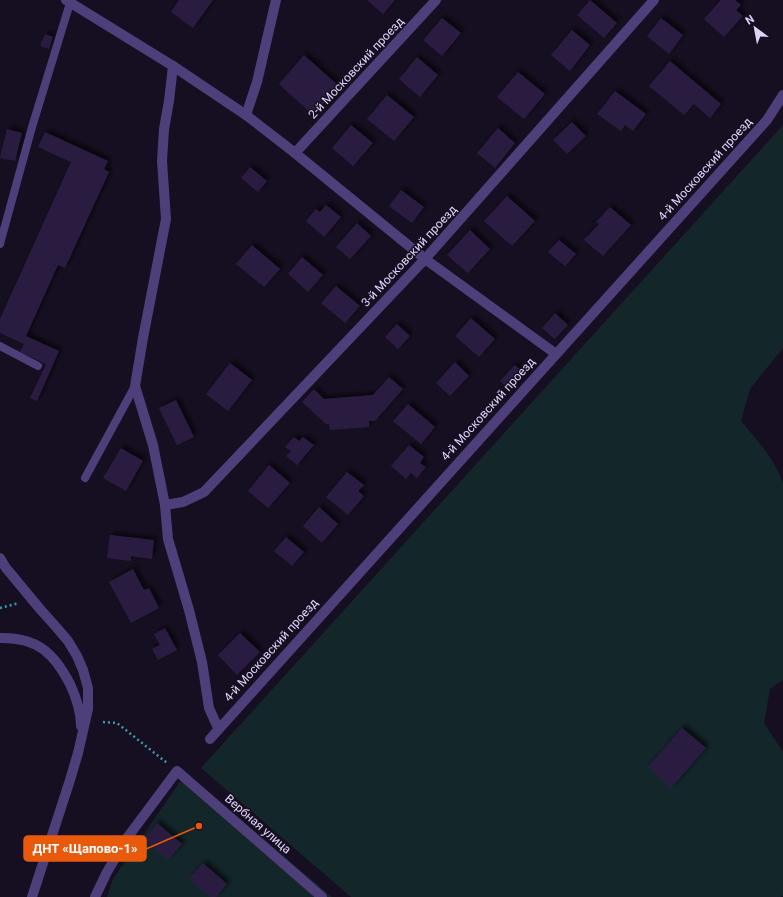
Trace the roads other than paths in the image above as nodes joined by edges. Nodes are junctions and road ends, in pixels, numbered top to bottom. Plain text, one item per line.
1 (276, 0) edge
2 (436, 0) edge
3 (654, 0) edge
4 (68, 1) edge
5 (173, 66) junction
6 (783, 95) edge
7 (246, 116) junction
8 (295, 153) junction
9 (0, 244) edge
10 (426, 259) junction
11 (0, 346) edge
12 (556, 354) junction
13 (38, 366) dead end
14 (135, 386) junction
15 (84, 478) dead end
16 (165, 506) junction
17 (0, 558) edge
18 (0, 638) edge
19 (218, 728) junction
20 (210, 739) dead end
21 (80, 742) junction
22 (32, 897) edge
23 (95, 897) edge
24 (322, 897) edge

1 - 7 street
2 - 8 street, 2-й Московский проезд
3 - 10 street, 3-й Московский проезд
4 - 5 street
4 - 9 lane
5 - 7 street
5 - 14 street
6 - 12 street, 4-й Московский проезд
7 - 8 street
8 - 10 street
10 - 12 street
10 - 16 street, 3-й Московский проезд
11 - 13 lane
12 - 19 street, 4-й Московский проезд
14 - 15 lane
14 - 16 street
16 - 19 street
17 - 21 street
18 - 21 street
19 - 20 street, 4-й Московский проезд
21 - 22 street
23 - 24 street, Вербная улица

